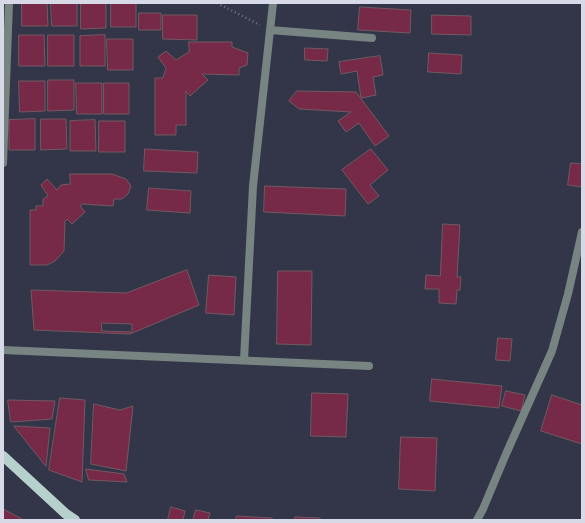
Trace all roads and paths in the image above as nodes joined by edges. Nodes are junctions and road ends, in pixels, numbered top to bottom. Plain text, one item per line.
1 (8, 3) edge
2 (217, 3) edge
3 (273, 3) edge
4 (270, 30) junction
5 (372, 38) dead end
6 (4, 115) edge
7 (3, 163) edge
8 (582, 232) edge
9 (3, 350) edge
10 (244, 360) junction
11 (369, 366) dead end
12 (3, 456) edge
13 (75, 520) edge
14 (477, 520) edge

1 - 6 street
2 - 4 path
3 - 4 street
4 - 5 street
4 - 10 street
6 - 7 street
8 - 14 street
9 - 10 street
10 - 11 street
12 - 13 main road

